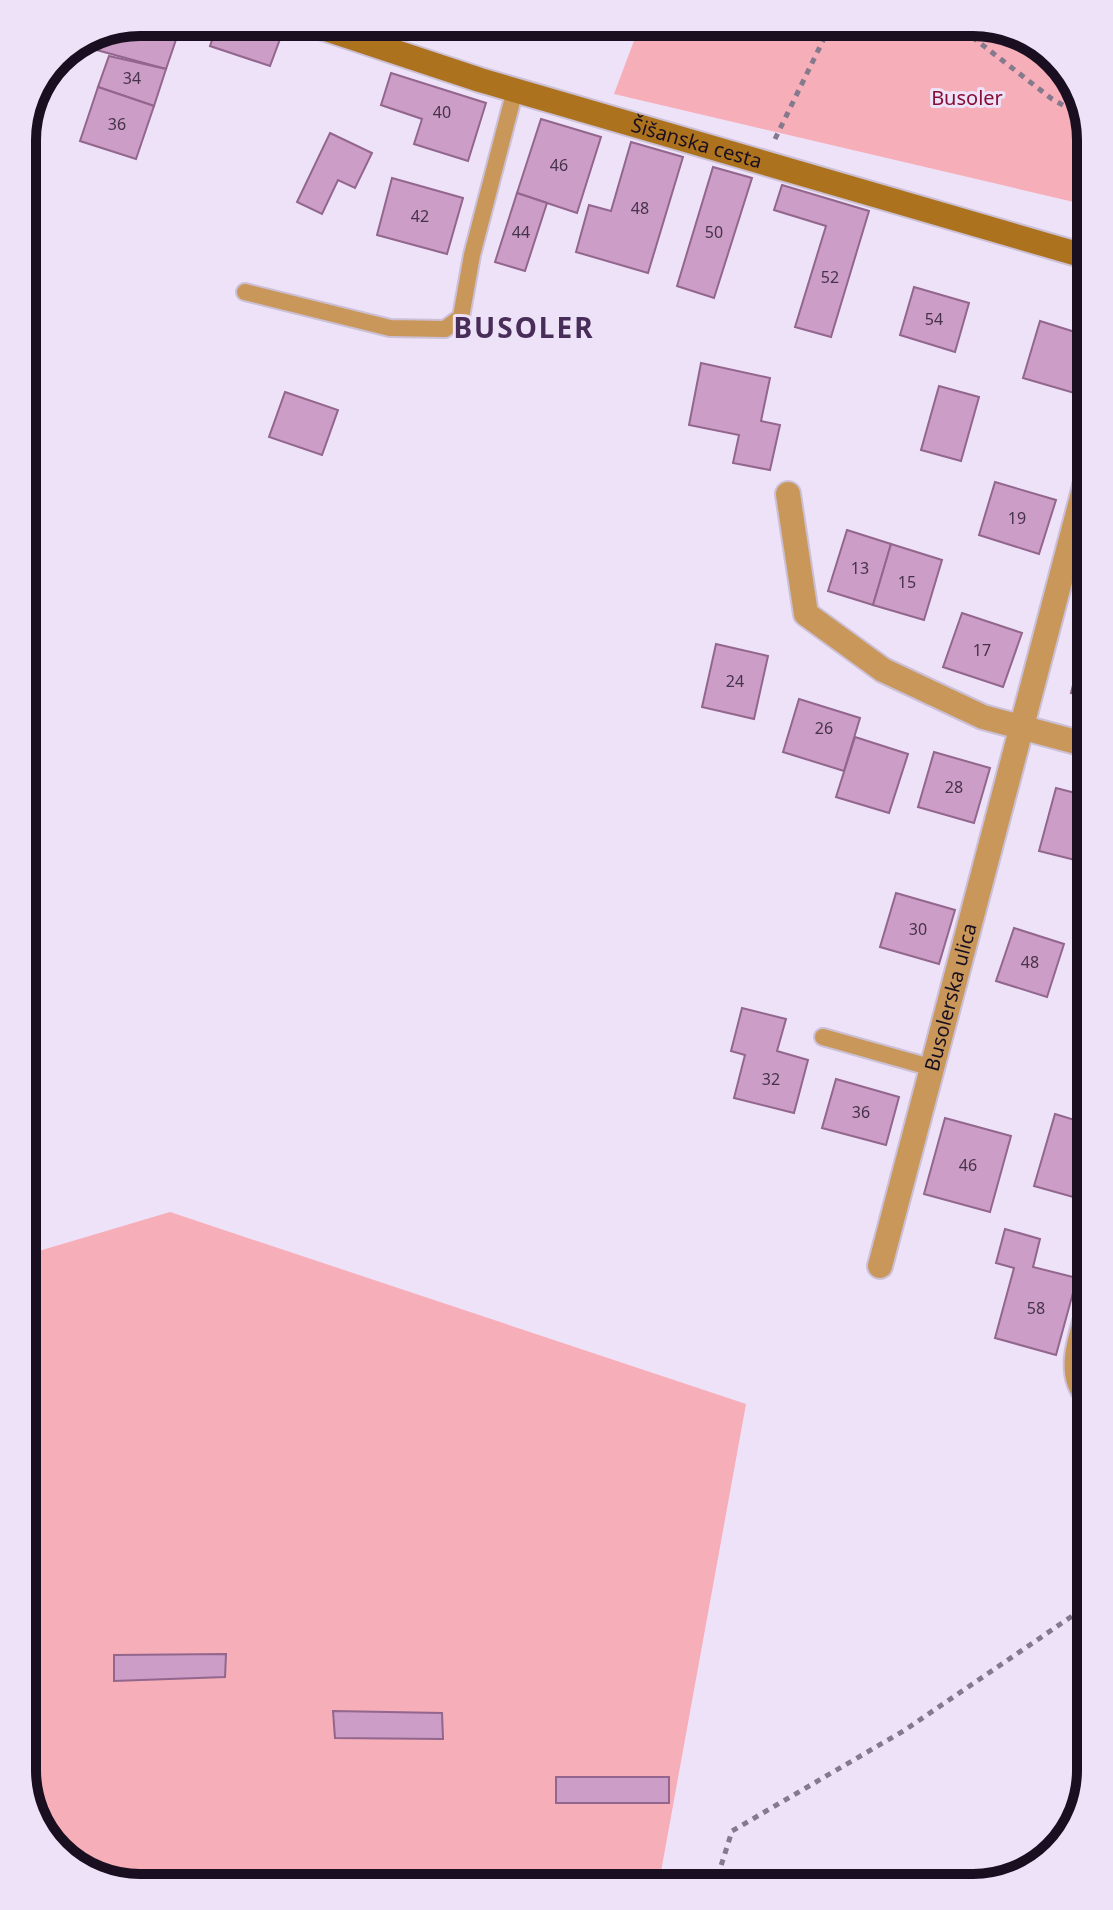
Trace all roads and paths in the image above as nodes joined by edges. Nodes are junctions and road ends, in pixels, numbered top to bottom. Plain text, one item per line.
1 (348, 36) edge
2 (825, 36) edge
3 (971, 36) edge
4 (515, 90) junction
5 (1072, 110) edge
6 (764, 162) junction
7 (1077, 254) edge
8 (245, 292) dead end
9 (788, 494) dead end
10 (1077, 517) edge
11 (1022, 728) junction
12 (1077, 742) edge
13 (823, 1037) dead end
14 (933, 1068) junction
15 (880, 1266) dead end
16 (1077, 1613) edge
17 (718, 1874) edge

1 - 4 main road, Šišanska cesta
2 - 6 path
3 - 5 path
4 - 6 main road, Šišanska cesta
4 - 8 lane
6 - 7 main road, Šišanska cesta
9 - 11 street
10 - 11 street, Busolerska ulica
11 - 12 street
11 - 14 street, Busolerska ulica
13 - 14 lane
14 - 15 street, Busolerska ulica
16 - 17 path

